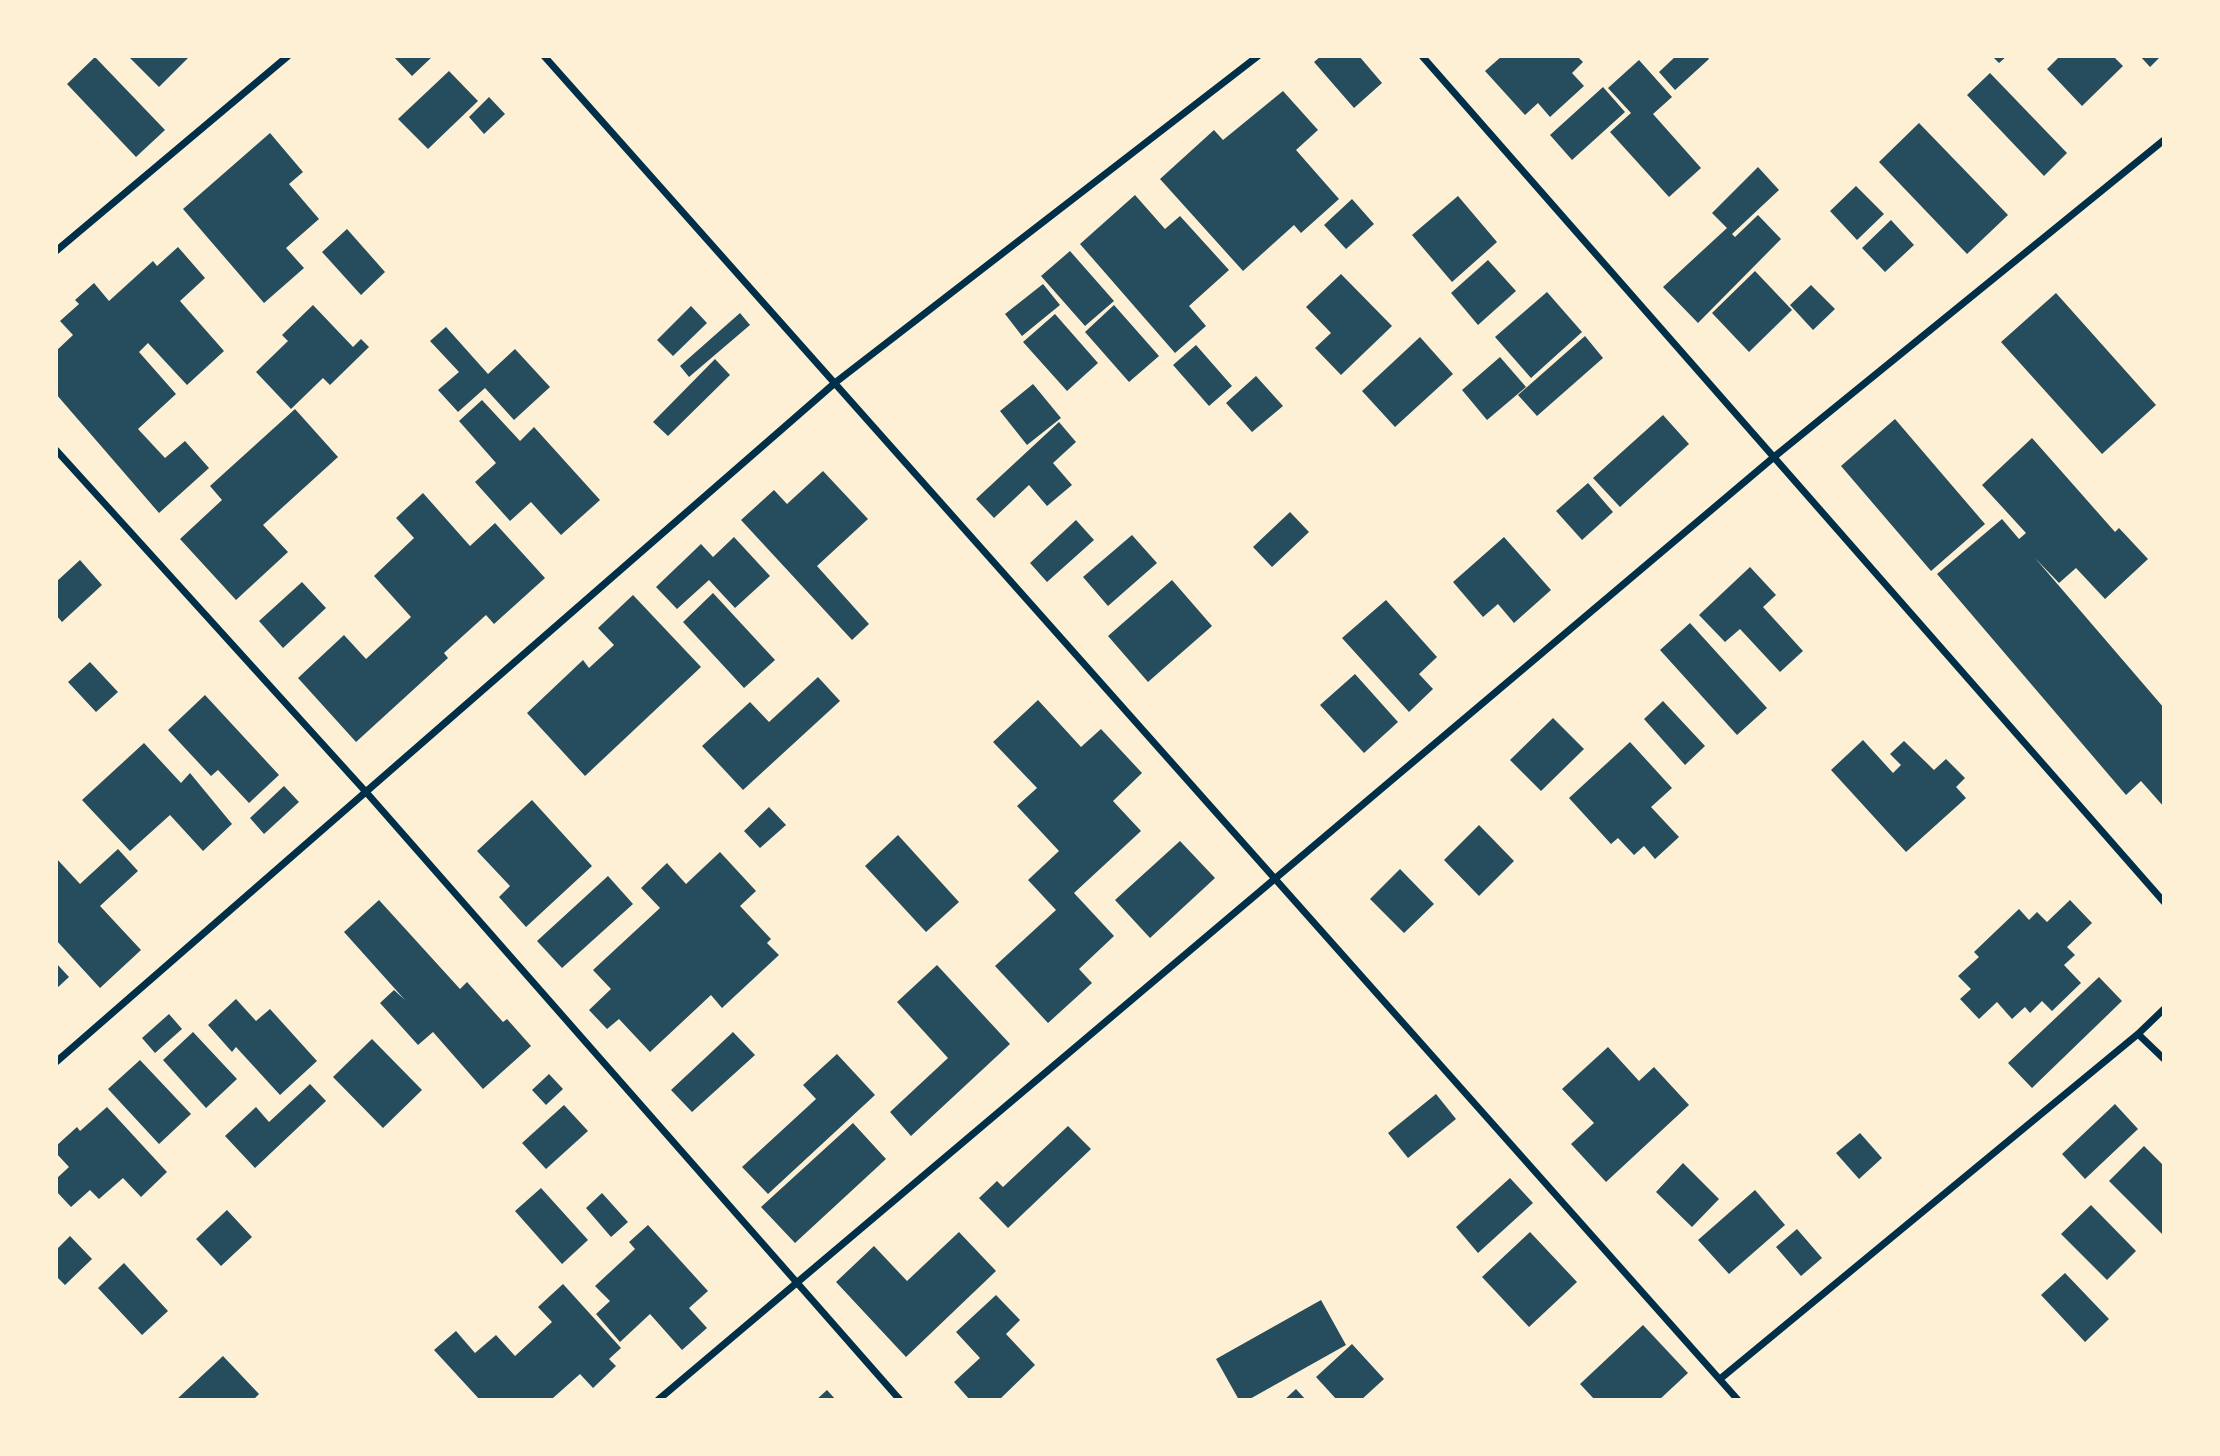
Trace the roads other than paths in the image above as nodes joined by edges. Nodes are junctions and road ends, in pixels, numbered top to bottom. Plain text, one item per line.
1 (288, 56) edge
2 (544, 56) edge
3 (1258, 56) edge
4 (1422, 56) edge
5 (2164, 140) edge
6 (56, 251) edge
7 (836, 382) junction
8 (56, 450) edge
9 (1774, 457) junction
10 (366, 792) junction
11 (1275, 877) junction
12 (2164, 902) edge
13 (2164, 1009) edge
14 (2138, 1034) junction
15 (2164, 1059) edge
16 (56, 1062) edge
17 (795, 1283) junction
18 (1720, 1379) junction
19 (658, 1400) edge
20 (900, 1400) edge
21 (1738, 1400) edge

1 - 6 street
2 - 7 street
3 - 7 street
4 - 9 street
5 - 9 street
7 - 10 street
7 - 11 street
8 - 10 street
9 - 11 street
9 - 12 street
10 - 16 street
10 - 17 street
11 - 17 street
11 - 18 street
13 - 14 street
14 - 15 street
14 - 18 street
17 - 19 street
17 - 20 street
18 - 21 street

